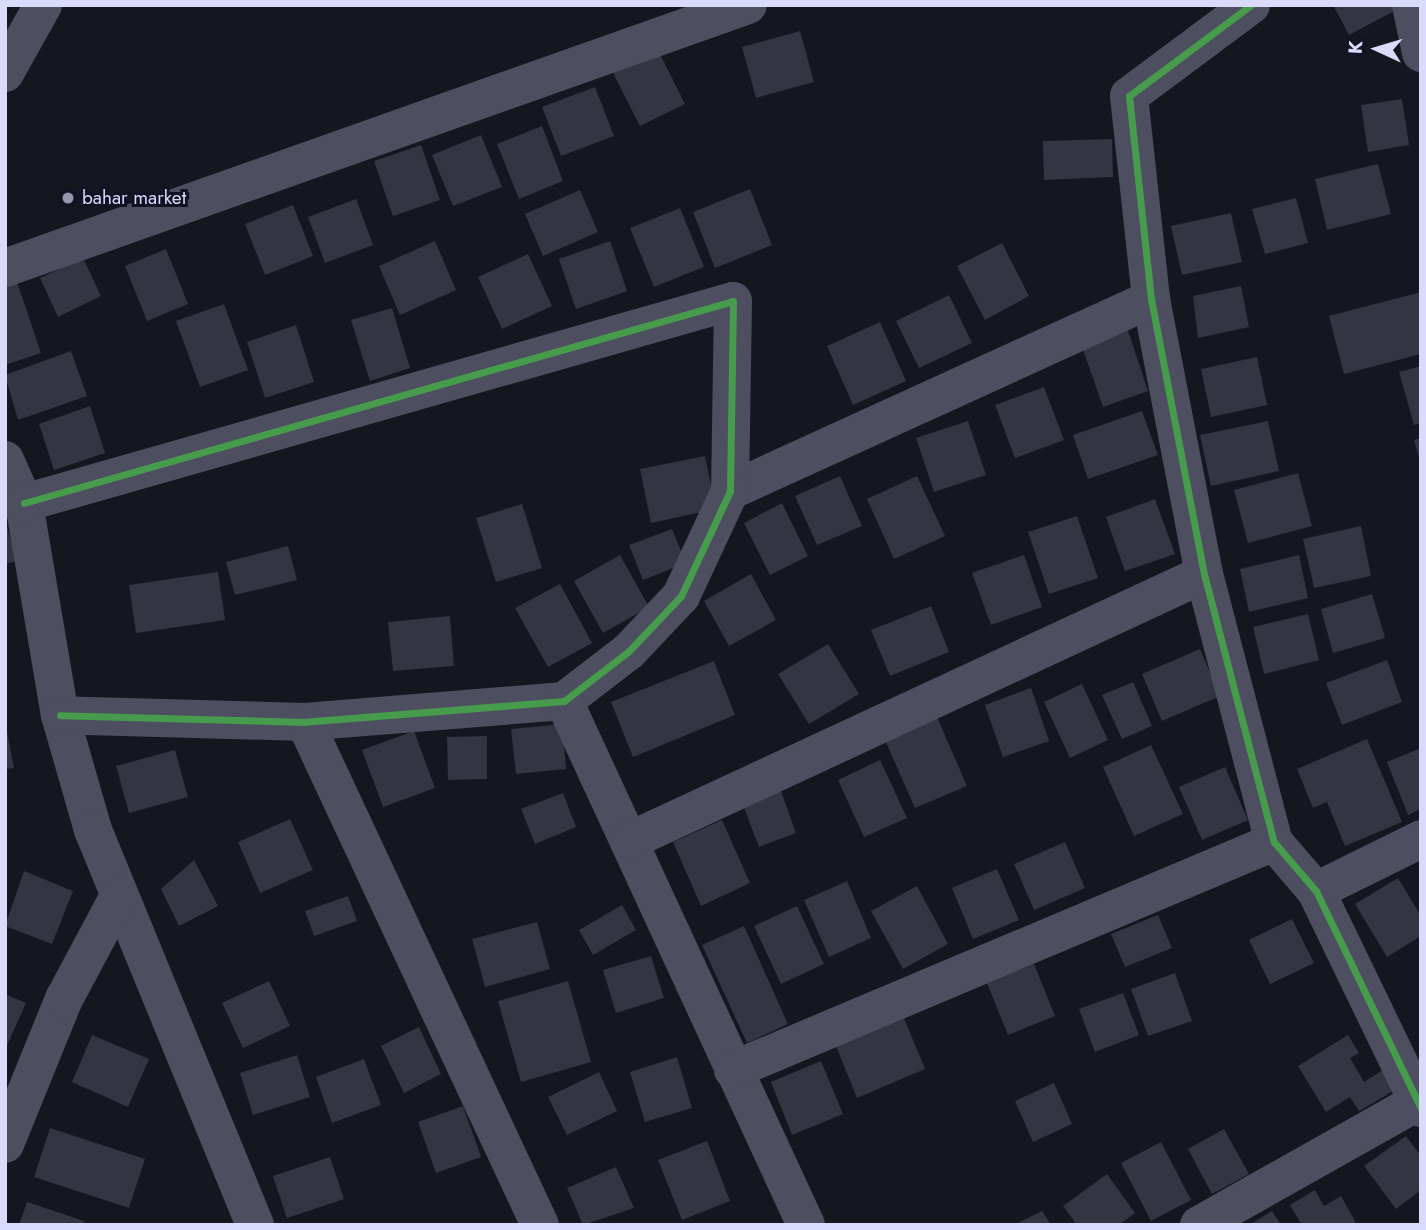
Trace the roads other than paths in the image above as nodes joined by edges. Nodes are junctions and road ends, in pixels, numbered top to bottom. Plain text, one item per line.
1 (43, 5) edge
2 (748, 5) edge
3 (1251, 5) edge
4 (1411, 5) edge
5 (1421, 53) edge
6 (5, 73) edge
7 (5, 268) edge
8 (1152, 299) junction
9 (5, 460) edge
10 (730, 491) junction
11 (24, 503) junction
12 (1204, 574) junction
13 (564, 701) junction
14 (60, 715) junction
15 (305, 722) junction
16 (1421, 839) edge
17 (629, 841) junction
18 (1274, 842) junction
19 (1316, 891) junction
20 (118, 898) junction
21 (733, 1070) junction
22 (1419, 1105) edge
23 (5, 1144) edge
24 (254, 1225) edge
25 (540, 1225) edge
26 (806, 1225) edge
27 (1199, 1225) edge

1 - 6 street
2 - 7 street
3 - 8 street
4 - 5 street
8 - 10 street
8 - 12 street
9 - 11 street
10 - 11 street
10 - 13 street
11 - 14 street
12 - 17 street
12 - 18 street
13 - 15 street
13 - 17 street
14 - 15 street
14 - 20 street
15 - 25 street
16 - 19 street
17 - 21 street
18 - 19 street
18 - 21 street
19 - 22 street
20 - 23 street
20 - 24 street
21 - 26 street
22 - 27 street

